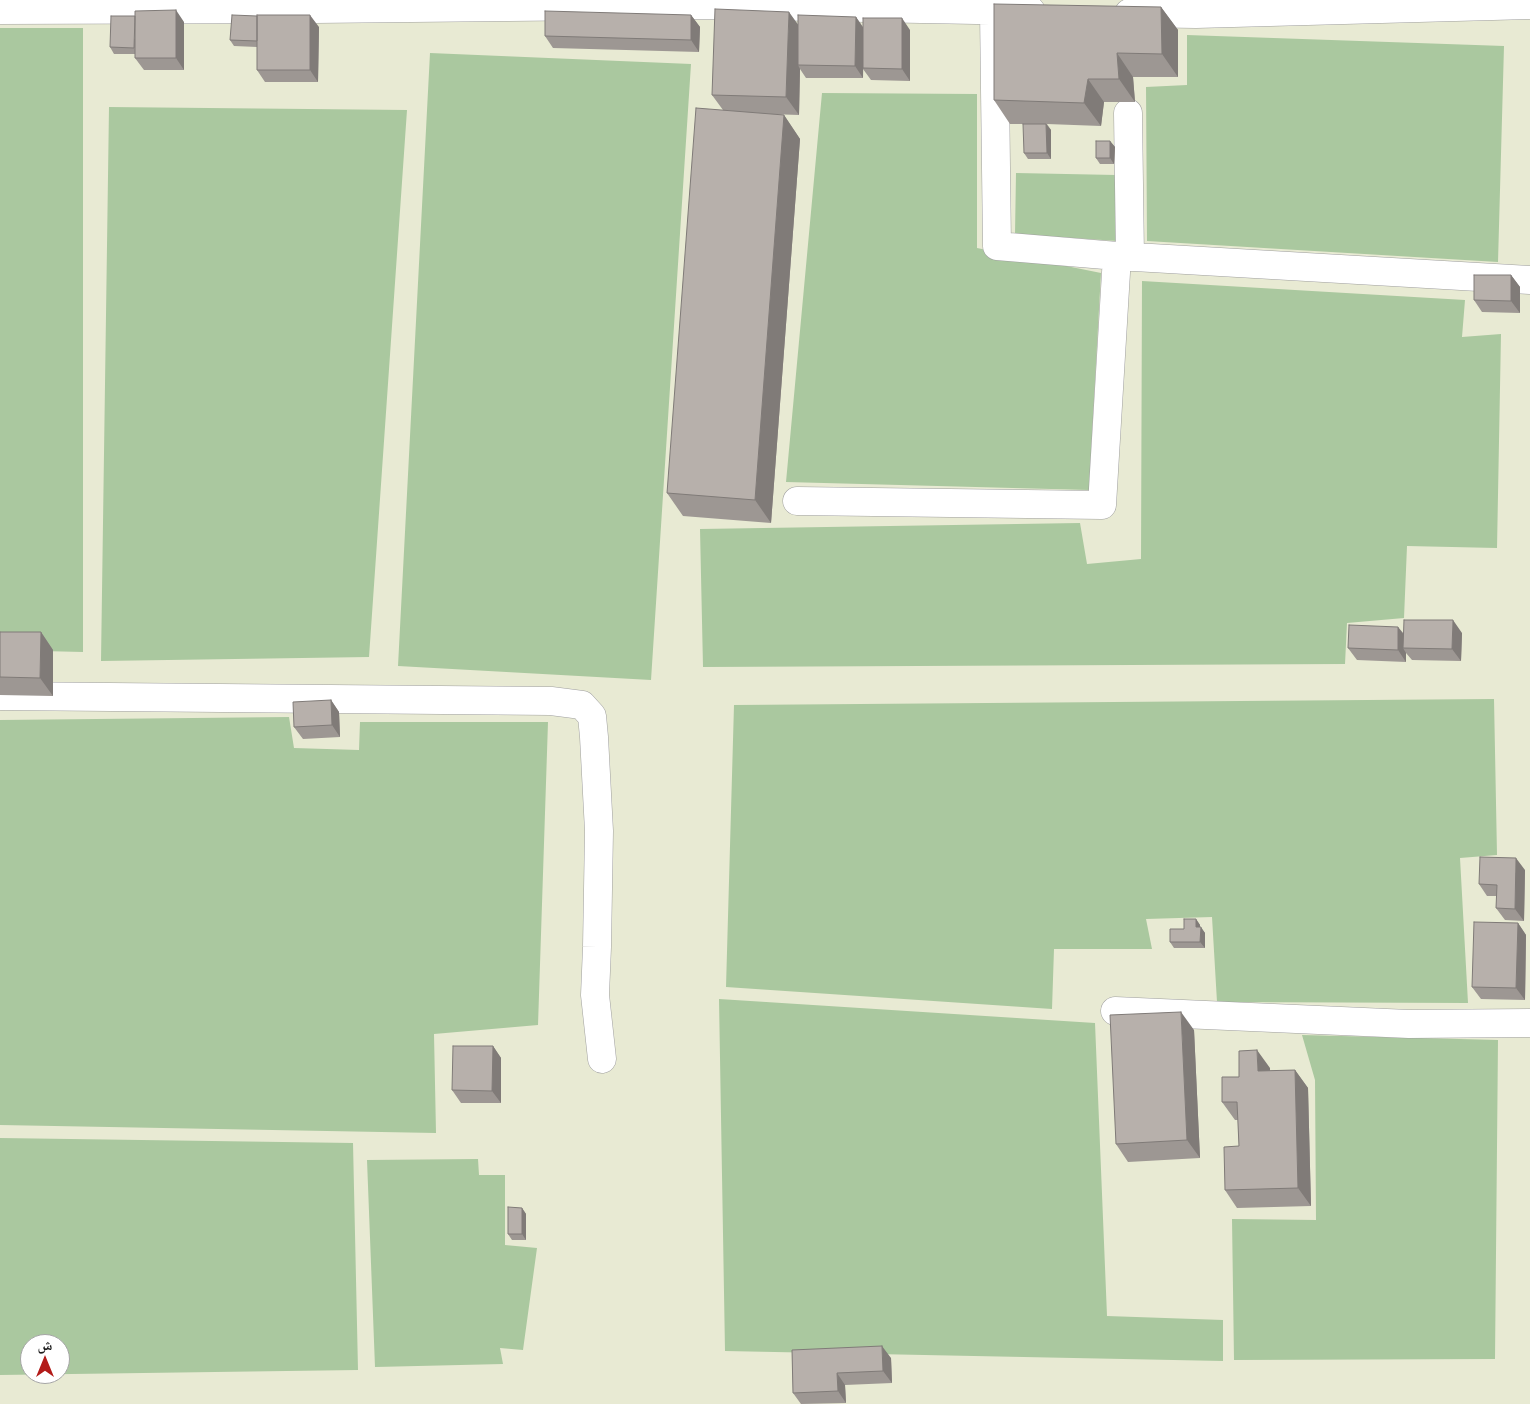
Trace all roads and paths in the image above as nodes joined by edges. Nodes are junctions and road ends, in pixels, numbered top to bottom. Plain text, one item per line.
1 (1530, 5) edge
2 (0, 10) edge
3 (994, 11) junction
4 (1052, 12) edge
5 (1100, 12) edge
6 (1128, 113) dead end
7 (1124, 256) junction
8 (1530, 280) edge
9 (797, 501) dead end
10 (0, 696) edge
11 (1115, 1011) dead end
12 (1530, 1023) edge
13 (602, 1059) dead end

1 - 5 street
2 - 3 street
3 - 4 street
3 - 7 street
6 - 7 street
7 - 8 street
7 - 9 street
10 - 13 street
11 - 12 street

